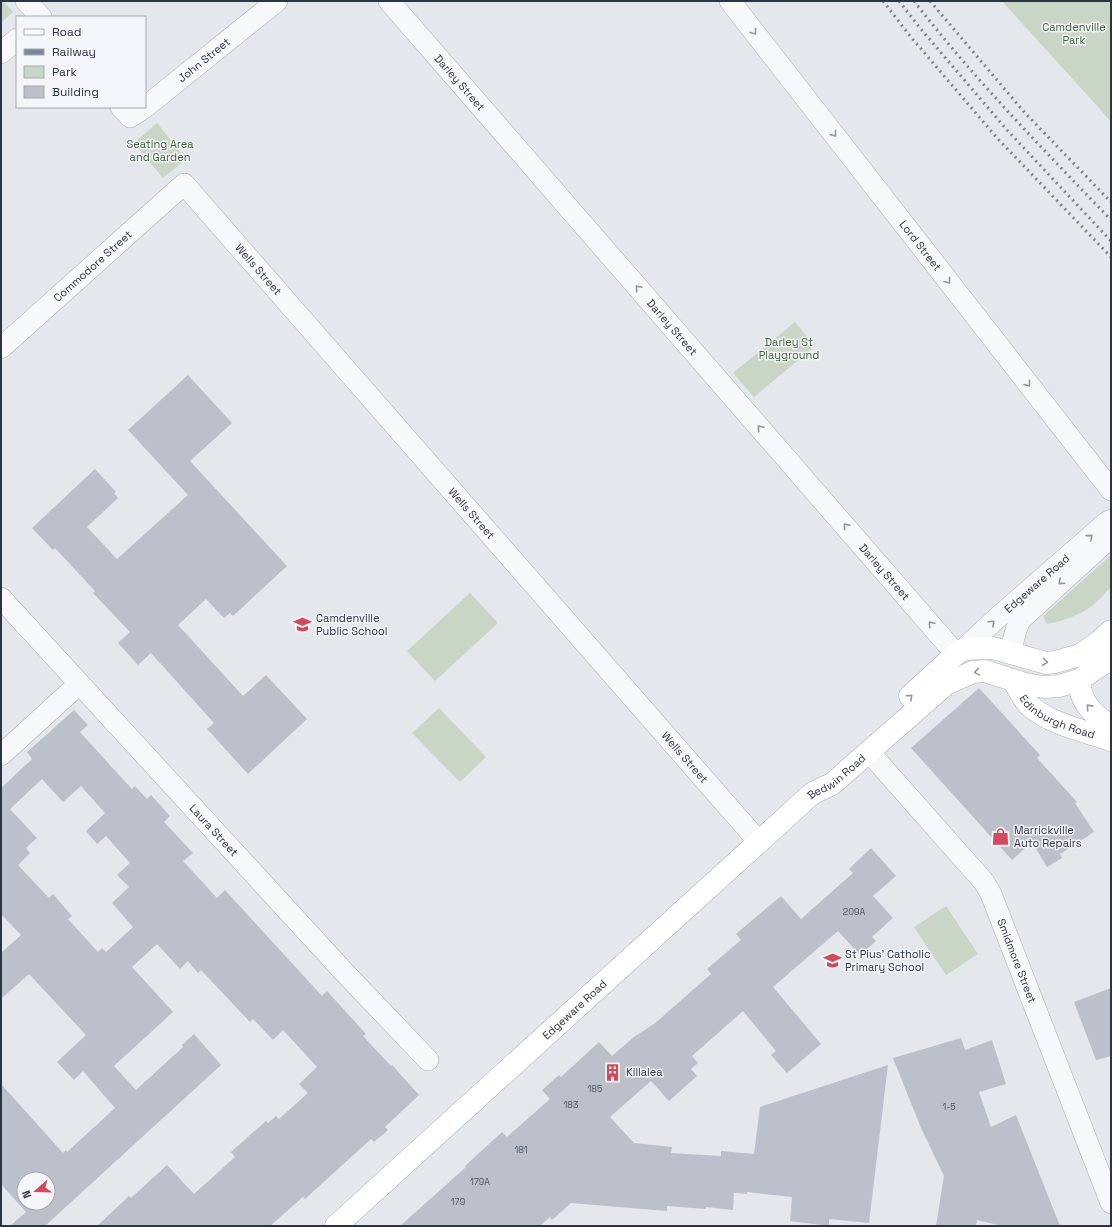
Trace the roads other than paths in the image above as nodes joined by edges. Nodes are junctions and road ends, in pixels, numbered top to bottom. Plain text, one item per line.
1 (26, 1) edge
2 (277, 1) edge
3 (389, 1) edge
4 (730, 1) edge
5 (39, 16) edge
6 (16, 40) edge
7 (1, 53) edge
8 (146, 106) edge
9 (144, 108) edge
10 (126, 112) edge
11 (184, 184) joint
12 (1, 348) edge
13 (1111, 490) edge
14 (1111, 520) edge
15 (1111, 537) edge
16 (1, 598) edge
17 (1111, 631) edge
18 (960, 652) junction
19 (1010, 653) junction
20 (1080, 654) junction
21 (1111, 656) edge
22 (1080, 680) junction
23 (1014, 681) junction
24 (79, 684) junction
25 (1111, 727) edge
26 (1111, 740) edge
27 (869, 752) junction
28 (1, 755) edge
29 (813, 793) junction
30 (759, 842) junction
31 (428, 1060) dead end
32 (1111, 1203) edge
33 (336, 1226) edge

1 - 5 street
2 - 8 street, John Street
18 -> 3 street, Darley Street
4 -> 13 street, Lord Street
6 - 7 street
9 - 10 street, John Street
11 - 12 street, Commodore Street
11 - 30 street, Wells Street
18 -> 14 street, Edgeware Road
15 -> 19 street, Edgeware Road
16 - 24 street, Laura Street
17 - 20 main road
18 - 19 main road
29 -> 18 main road, Bedwin Road
19 -> 20 main road
20 - 22 street, Edinburgh Road
21 - 22 main road, Bedwin Road
22 - 23 main road, Bedwin Road
25 -> 22 main road, Edinburgh Road
23 - 26 main road, Edinburgh Road
23 -> 27 main road, Bedwin Road
24 - 28 street
24 - 31 street, Laura Street
27 - 29 main road, Bedwin Road
27 - 32 street, Smidmore Street
29 - 30 main road, Edgeware Road
30 - 33 main road, Edgeware Road

